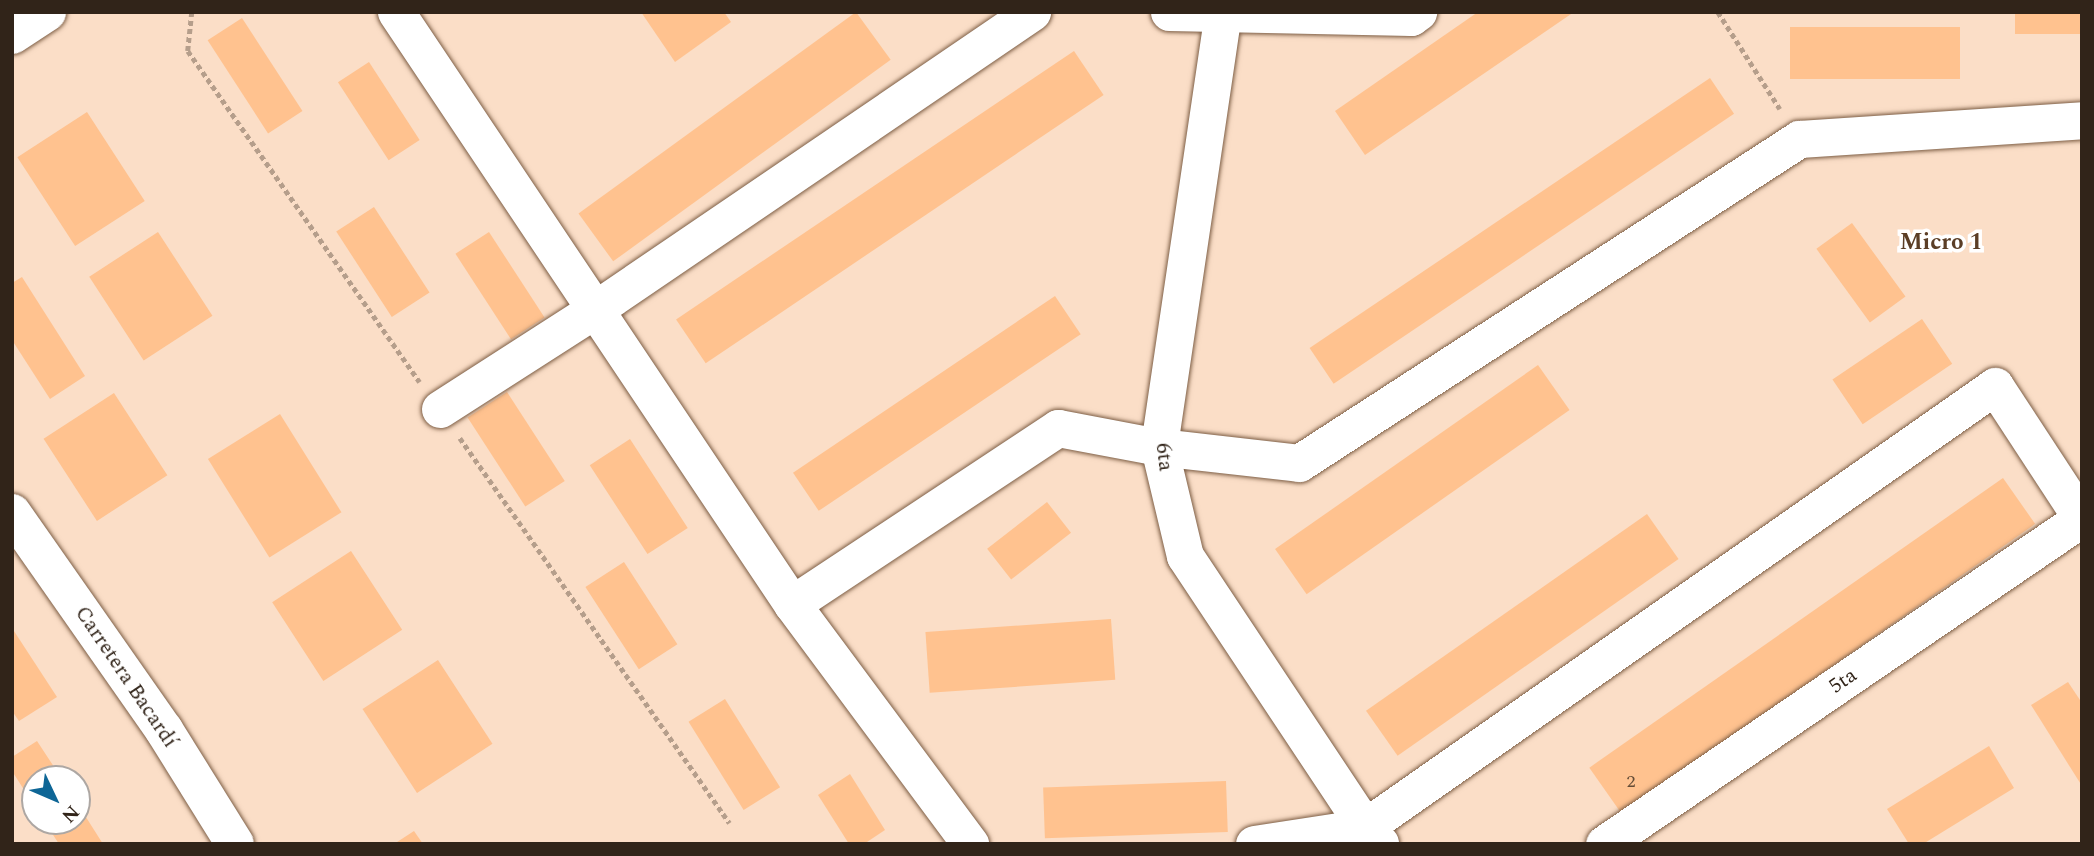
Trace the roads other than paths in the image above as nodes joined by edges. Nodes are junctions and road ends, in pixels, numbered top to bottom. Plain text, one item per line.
1 (47, 12) edge
2 (396, 12) edge
3 (1032, 12) edge
4 (1169, 12) edge
5 (1418, 12) edge
6 (1222, 14) edge
7 (12, 35) edge
8 (2082, 120) edge
9 (594, 310) junction
10 (440, 409) dead end
11 (1159, 447) junction
12 (12, 513) edge
13 (2082, 519) edge
14 (792, 604) junction
15 (1373, 835) edge
16 (236, 844) edge
17 (970, 844) edge
18 (1254, 844) edge
19 (1604, 844) edge

1 - 7 street
2 - 9 street
3 - 9 street
4 - 6 street
5 - 6 street
6 - 11 street, 6ta
8 - 11 street
9 - 10 street
9 - 14 street
11 - 14 street
11 - 15 street, 6ta
12 - 16 main road, Carretera Bacardí
13 - 15 street
13 - 19 street, 5ta
14 - 17 street
15 - 18 street

